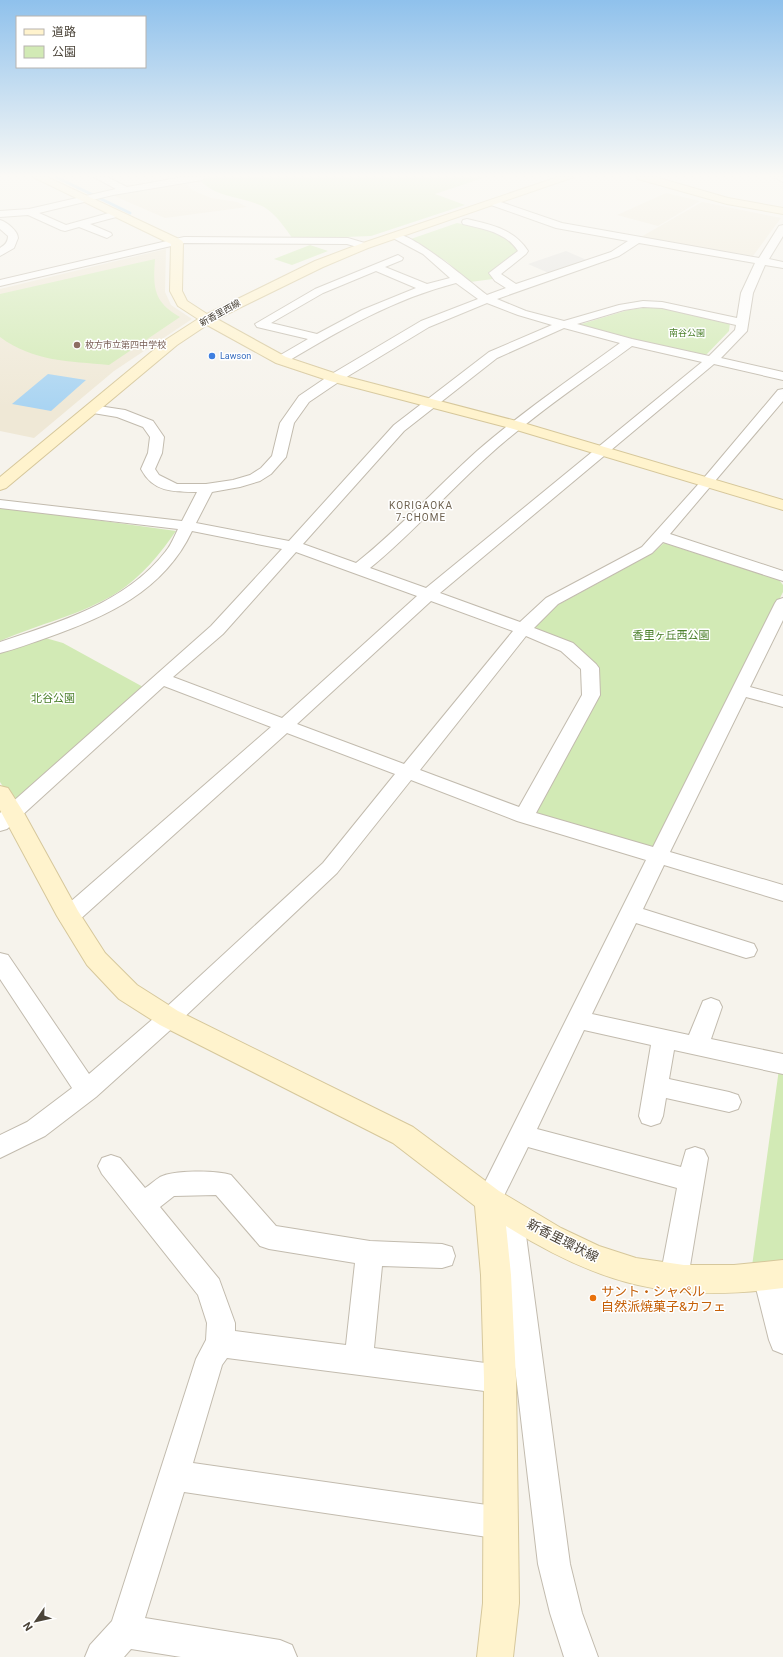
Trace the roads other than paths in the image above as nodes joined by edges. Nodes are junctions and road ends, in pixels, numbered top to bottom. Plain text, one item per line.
1 (124, 254) edge
2 (177, 254) edge
3 (343, 254) edge
4 (430, 254) edge
5 (521, 254) edge
6 (614, 254) edge
7 (722, 254) edge
8 (766, 254) edge
9 (398, 258) dead end
10 (762, 261) junction
11 (783, 264) edge
12 (375, 267) junction
13 (458, 279) junction
14 (0, 283) edge
15 (424, 287) junction
16 (515, 288) junction
17 (487, 300) junction
18 (207, 319) junction
19 (742, 323) junction
20 (561, 325) junction
21 (319, 338) junction
22 (630, 342) junction
23 (281, 360) junction
24 (710, 361) junction
25 (783, 376) edge
26 (335, 378) junction
27 (783, 393) edge
28 (432, 403) junction
29 (92, 409) junction
30 (515, 426) junction
31 (602, 451) junction
32 (708, 482) junction
33 (0, 485) edge
34 (206, 488) junction
35 (0, 504) edge
36 (783, 505) edge
37 (187, 526) junction
38 (660, 536) junction
39 (293, 546) junction
40 (358, 570) junction
41 (783, 576) edge
42 (428, 595) junction
43 (783, 603) edge
44 (523, 629) junction
45 (0, 648) edge
46 (161, 679) junction
47 (740, 690) junction
48 (783, 702) edge
49 (284, 726) junction
50 (408, 772) junction
51 (4, 810) edge
52 (524, 816) junction
53 (659, 855) junction
54 (783, 893) edge
55 (630, 913) junction
56 (69, 916) junction
57 (746, 950) dead end
58 (0, 960) edge
59 (711, 1007) dead end
60 (170, 1018) junction
61 (578, 1020) junction
62 (664, 1039) junction
63 (697, 1046) junction
64 (783, 1064) edge
65 (656, 1086) junction
66 (87, 1090) junction
67 (729, 1102) dead end
68 (651, 1116) dead end
69 (521, 1135) junction
70 (0, 1147) edge
71 (111, 1166) dead end
72 (143, 1204) junction
73 (499, 1206) junction
74 (370, 1252) junction
75 (442, 1256) dead end
76 (775, 1275) edge
77 (674, 1278) junction
78 (783, 1340) edge
79 (220, 1344) junction
80 (358, 1360) junction
81 (500, 1379) junction
82 (173, 1475) junction
83 (501, 1523) junction
84 (125, 1631) junction
85 (102, 1657) edge
86 (280, 1657) edge
87 (495, 1657) edge
88 (582, 1657) edge

1 - 14 street
2 - 18 street
3 - 18 street, 新香里西線
4 - 13 street
5 - 16 street
6 - 16 street
7 - 10 street
8 - 10 street
9 - 12 street
10 - 11 street
10 - 19 street
12 - 15 street
12 - 21 street
13 - 15 street
13 - 17 street
15 - 21 street
16 - 17 street
17 - 20 street
17 - 26 street
18 - 23 street
18 - 29 street, 新香里西線
19 - 20 street
19 - 24 street
20 - 22 street
20 - 28 street
21 - 23 street
22 - 24 street
22 - 30 street
23 - 26 street
24 - 25 street
24 - 31 street
26 - 28 street
26 - 34 street
27 - 32 street
28 - 30 street
28 - 39 street
29 - 33 street, 新香里西線
29 - 34 street
30 - 31 street
30 - 40 street
31 - 32 street
31 - 42 street
32 - 36 street
32 - 38 street
34 - 37 street
35 - 37 street
37 - 39 street
37 - 45 street
38 - 41 street
38 - 44 street
39 - 40 street
39 - 46 street
40 - 42 street
42 - 44 street
42 - 49 street
43 - 47 street
44 - 50 street
44 - 52 street
46 - 49 street
46 - 51 street
47 - 48 street
47 - 53 street
49 - 50 street
49 - 56 street
50 - 52 street
50 - 60 street
51 - 56 street, 新香里環状線
52 - 53 street
53 - 54 street
53 - 55 street
55 - 57 street
55 - 61 street
56 - 60 street, 新香里環状線
58 - 66 street
59 - 63 street
60 - 66 street
60 - 73 street, 新香里環状線
61 - 62 street
61 - 69 street
62 - 63 street
62 - 65 street
63 - 64 street
65 - 67 street
65 - 68 street
66 - 70 street
69 - 73 street
69 - 77 street
71 - 72 street
72 - 74 street
72 - 79 street
73 - 77 street, 新香里環状線
73 - 81 street
73 - 88 street
74 - 75 street
74 - 80 street
76 - 77 street, 新香里環状線
76 - 78 street
79 - 80 street
79 - 82 street
80 - 81 street
81 - 83 street
82 - 83 street
82 - 84 street
83 - 87 street
84 - 85 street
84 - 86 street

